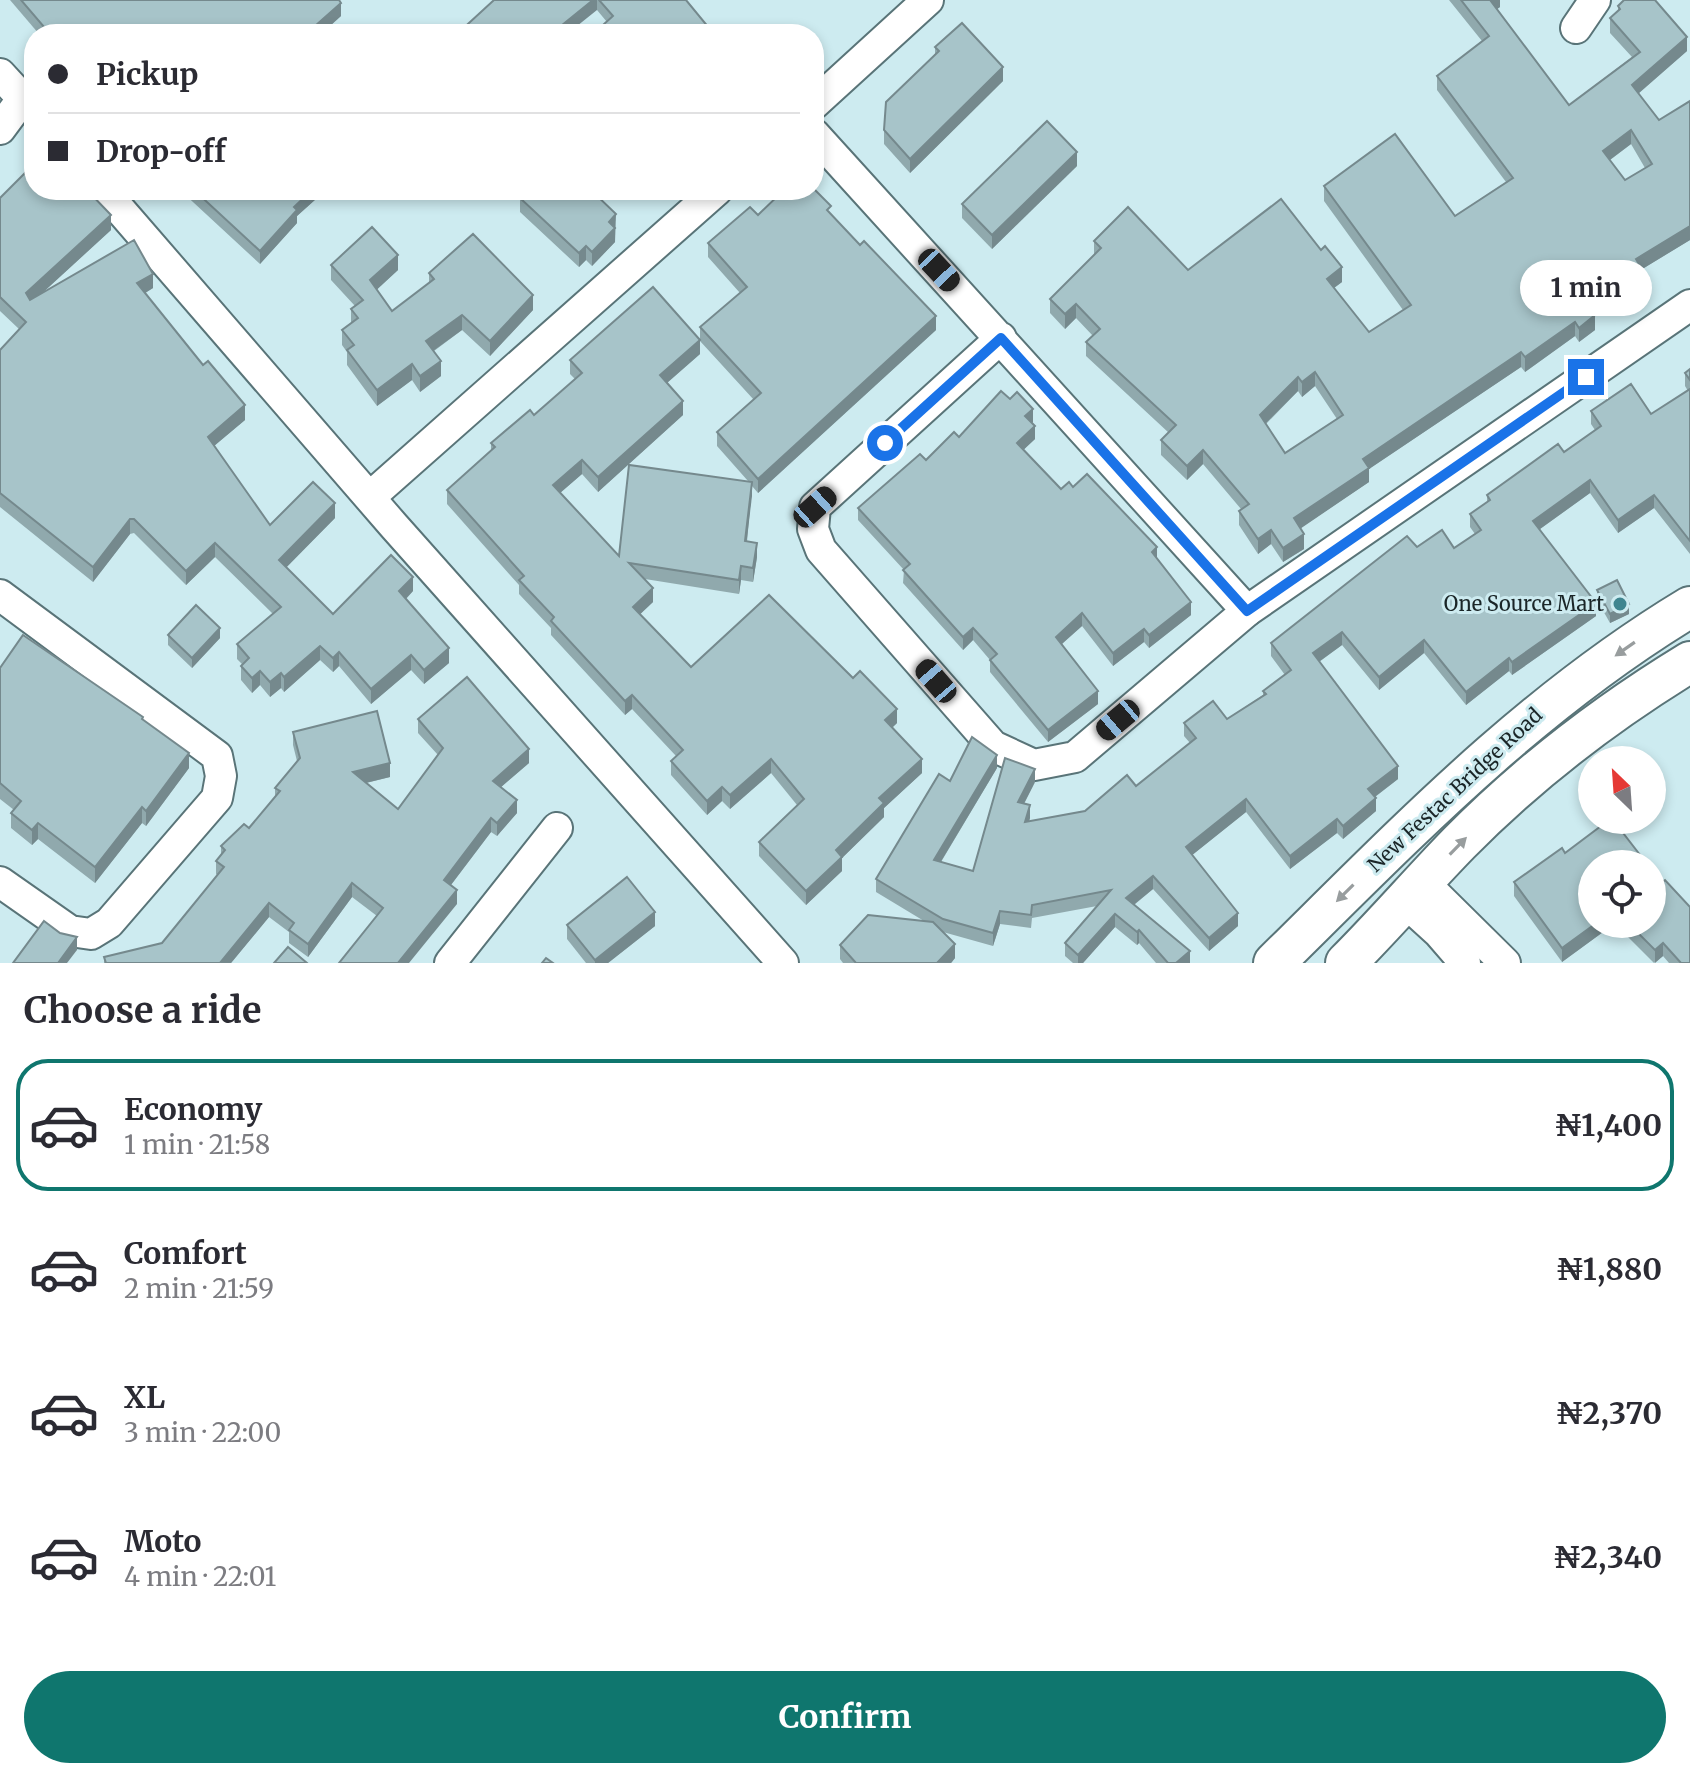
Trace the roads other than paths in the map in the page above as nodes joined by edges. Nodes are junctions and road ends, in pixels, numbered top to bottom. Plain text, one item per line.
1 (928, 0) edge
2 (1595, 0) edge
3 (1576, 28) dead end
4 (0, 74) edge
5 (824, 95) edge
6 (24, 100) edge
7 (24, 108) edge
8 (0, 129) edge
9 (824, 145) edge
10 (112, 200) edge
11 (706, 200) edge
12 (1690, 305) edge
13 (1001, 338) junction
14 (370, 497) junction
15 (1, 599) edge
16 (1690, 607) edge
17 (1247, 611) junction
18 (1690, 662) edge
19 (557, 828) dead end
20 (0, 882) edge
21 (1415, 893) junction
22 (450, 963) edge
23 (783, 963) edge
24 (1274, 963) edge
25 (1346, 963) edge
26 (1465, 963) edge
27 (1505, 963) edge

1 - 5 street
2 - 3 street
4 - 6 street
7 - 8 street
9 - 13 street
10 - 14 street
11 - 14 street
12 - 17 street
13 - 17 street
13 - 17 street
14 - 23 street
15 - 20 street
16 -> 24 main road, New Festac Bridge Road
21 -> 18 main road, New Festac Bridge Road
19 - 22 street
21 - 25 main road, New Festac Bridge Road
21 - 26 street
21 - 27 street

